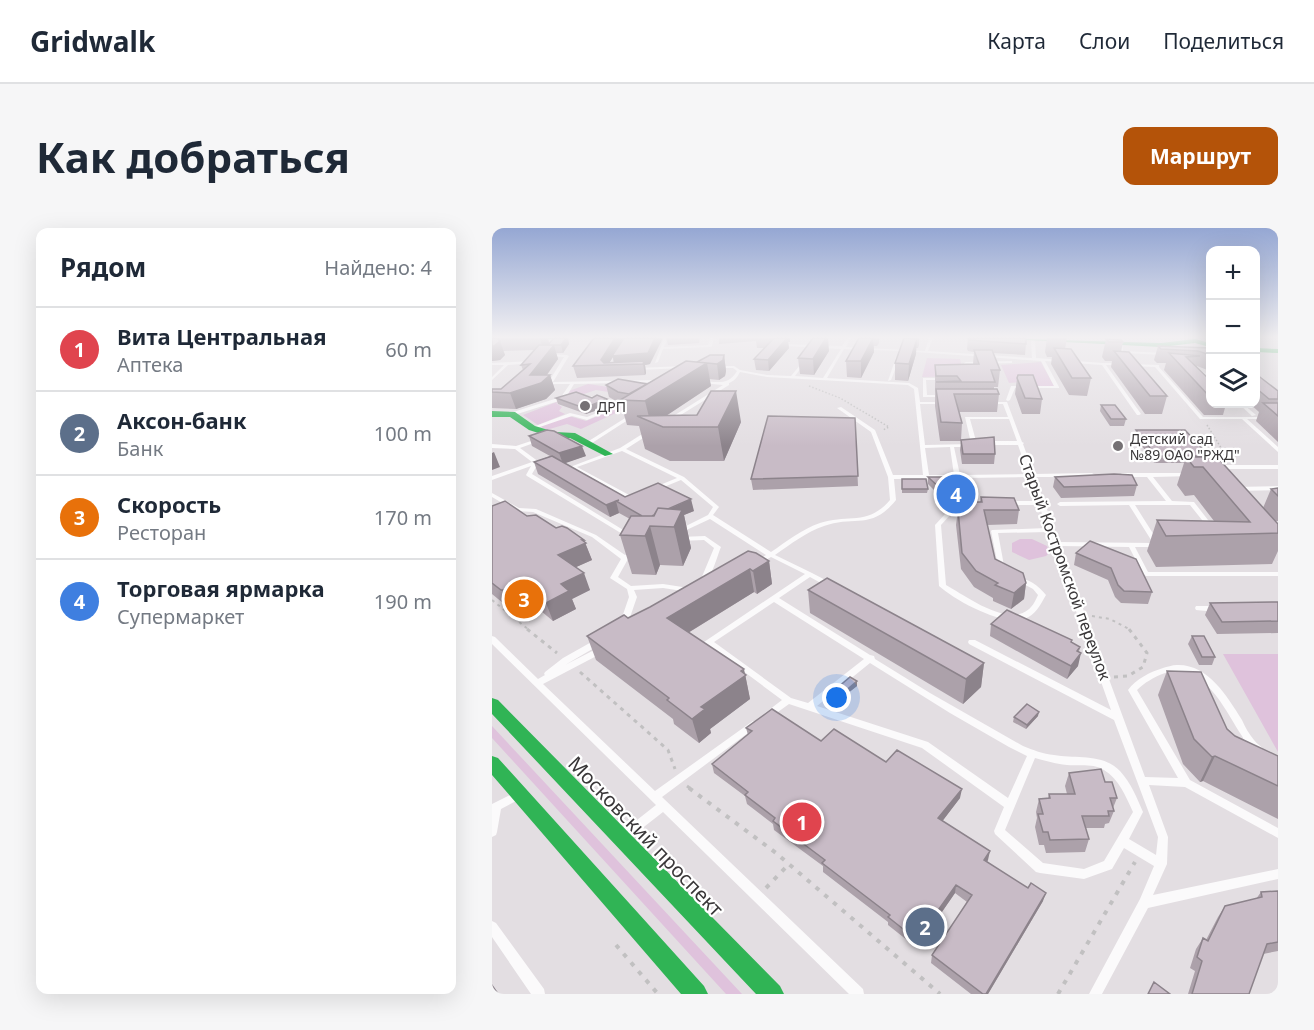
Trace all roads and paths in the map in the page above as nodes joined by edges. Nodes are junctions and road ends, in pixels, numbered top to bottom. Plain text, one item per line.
1 (556, 374) edge
2 (738, 374) edge
3 (754, 374) edge
4 (828, 374) edge
5 (892, 374) edge
6 (970, 374) edge
7 (1050, 374) edge
8 (1110, 374) edge
9 (1163, 374) edge
10 (604, 376) edge
11 (825, 378) dead end
12 (971, 378) edge
13 (947, 379) edge
14 (889, 380) dead end
15 (666, 381) edge
16 (690, 381) edge
17 (600, 382) junction
18 (573, 383) junction
19 (727, 384) junction
20 (580, 396) edge
21 (956, 396) edge
22 (1008, 400) dead end
23 (918, 403) junction
24 (951, 403) edge
25 (983, 403) edge
26 (839, 408) dead end
27 (1246, 408) edge
28 (565, 410) edge
29 (638, 412) edge
30 (492, 414) edge
31 (513, 414) junction
32 (572, 414) junction
33 (1139, 414) dead end
34 (1254, 415) dead end
35 (1011, 418) junction
36 (1241, 418) junction
37 (1278, 418) edge
38 (666, 422) edge
39 (532, 428) junction
40 (657, 428) dead end
41 (554, 435) junction
42 (974, 443) junction
43 (1021, 443) junction
44 (587, 444) junction
45 (638, 445) edge
46 (492, 446) edge
47 (625, 447) junction
48 (923, 447) junction
49 (952, 447) junction
50 (516, 448) junction
51 (1278, 450) edge
52 (608, 453) junction
53 (536, 462) junction
54 (1278, 467) edge
55 (1204, 474) edge
56 (1103, 475) edge
57 (1115, 475) edge
58 (1149, 475) junction
59 (957, 476) junction
60 (1034, 476) junction
61 (891, 477) junction
62 (926, 477) junction
63 (492, 478) edge
64 (682, 478) junction
65 (1222, 483) edge
66 (1278, 488) edge
67 (648, 492) edge
68 (492, 495) edge
69 (639, 495) edge
70 (1236, 499) edge
71 (992, 503) edge
72 (1002, 503) edge
73 (1043, 503) junction
74 (1131, 503) junction
75 (1170, 503) junction
76 (1060, 504) dead end
77 (518, 510) junction
78 (509, 514) edge
79 (710, 516) junction
80 (1050, 530) junction
81 (1217, 537) edge
82 (638, 541) edge
83 (1055, 544) junction
84 (1131, 545) junction
85 (1157, 545) junction
86 (1168, 545) edge
87 (640, 551) edge
88 (771, 555) junction
89 (625, 558) junction
90 (750, 566) edge
91 (810, 574) junction
92 (1278, 574) edge
93 (834, 587) edge
94 (630, 588) junction
95 (689, 590) junction
96 (679, 596) edge
97 (773, 598) junction
98 (492, 600) edge
99 (1199, 608) dead end
100 (1221, 608) edge
101 (1083, 615) junction
102 (631, 623) edge
103 (622, 629) junction
104 (612, 634) edge
105 (492, 639) edge
106 (603, 639) edge
107 (972, 642) dead end
108 (614, 643) edge
109 (871, 658) junction
110 (566, 660) junction
111 (572, 666) junction
112 (1105, 678) junction
113 (537, 682) junction
114 (788, 700) junction
115 (492, 704) edge
116 (810, 707) junction
117 (1118, 718) junction
118 (1032, 754) junction
119 (1266, 756) edge
120 (492, 763) edge
121 (679, 779) junction
122 (1142, 782) junction
123 (1186, 783) junction
124 (519, 794) junction
125 (655, 797) junction
126 (1008, 804) junction
127 (664, 805) junction
128 (494, 809) edge
129 (492, 832) edge
130 (1278, 833) edge
131 (622, 838) junction
132 (1122, 841) junction
133 (1141, 852) junction
134 (789, 864) junction
135 (1161, 864) junction
136 (1278, 874) edge
137 (771, 883) dead end
138 (1144, 903) junction
139 (492, 927) edge
140 (539, 994) edge
141 (696, 994) edge
142 (772, 994) edge
143 (858, 994) edge
144 (940, 994) edge
145 (1058, 994) edge
146 (1095, 994) edge

1 - 18 lane
2 - 19 lane
3 - 23 lane
4 - 11 lane
5 - 14 lane
6 - 12 lane
7 - 22 lane
8 - 33 lane
9 - 36 lane
10 - 17 lane
13 - 21 lane
15 - 17 lane
16 - 19 lane
17 - 18 lane
18 - 31 lane
19 - 38 lane
20 - 32 lane
23 - 24 lane
23 - 48 lane
25 - 35 lane
26 - 61 lane
27 - 34 lane
28 - 32 lane
29 - 44 lane
30 - 31 main road
31 - 39 main road
32 - 39 lane
35 - 42 lane
35 - 43 lane, Старый Костромской переулок
36 - 37 lane
36 - 51 lane
39 - 41 main road
40 - 47 lane
41 - 44 main road
41 - 50 lane
42 - 43 lane
42 - 49 lane
43 - 60 lane, Старый Костромской переулок
44 - 52 main road
45 - 47 lane
46 - 50 lane
47 - 52 lane
47 - 64 lane
48 - 49 lane
48 - 62 lane
49 - 59 lane
50 - 53 lane
52 - 69 lane
53 - 63 lane
53 - 82 lane
54 - 65 lane
55 - 58 lane
56 - 60 lane
57 - 58 lane
58 - 75 lane
59 - 60 lane
59 - 62 lane
60 - 73 lane, Старый Костромской переулок
61 - 62 lane
61 - 88 lane
64 - 67 lane
64 - 79 lane
66 - 70 lane
68 - 77 lane
71 - 80 lane
72 - 73 lane
73 - 80 lane, Старый Костромской переулок
74 - 75 lane
74 - 76 lane
74 - 85 lane
75 - 81 lane
77 - 78 lane
77 - 89 lane
79 - 88 lane
79 - 95 lane
80 - 83 lane, Старый Костромской переулок
83 - 84 lane
83 - 101 lane, Старый Костромской переулок
84 - 85 lane
84 - 92 lane
85 - 86 lane
87 - 89 lane
88 - 90 lane
88 - 91 lane
89 - 94 lane
91 - 93 lane
91 - 97 lane
94 - 95 lane
94 - 103 lane
95 - 96 lane
97 - 109 lane
97 - 114 lane
98 - 110 path
99 - 100 lane
101 - 112 lane, Старый Костромской переулок
101 - 112 path
102 - 103 lane
103 - 104 lane
105 - 113 lane
106 - 110 lane
107 - 117 lane
108 - 111 lane
109 - 116 lane
109 - 118 lane
110 - 113 lane
111 - 113 lane
111 - 121 path
112 - 117 lane, Старый Костромской переулок
113 - 125 lane
114 - 116 lane
114 - 121 lane
115 - 131 main road, Московский проспект
116 - 126 lane
117 - 122 lane, Старый Костромской переулок
118 - 126 lane
118 - 132 lane
119 - 123 lane
120 - 124 main road
121 - 125 lane
121 - 134 path
122 - 123 lane
122 - 135 lane, Старый Костромской переулок
123 - 130 lane
124 - 128 lane
124 - 141 main road
125 - 127 lane
126 - 132 lane
127 - 131 lane
127 - 143 lane
128 - 129 lane
131 - 142 main road, Московский проспект
132 - 133 lane
133 - 135 lane
133 - 145 path
134 - 137 path
134 - 144 path
135 - 138 lane
136 - 138 lane
138 - 146 lane
139 - 140 lane

